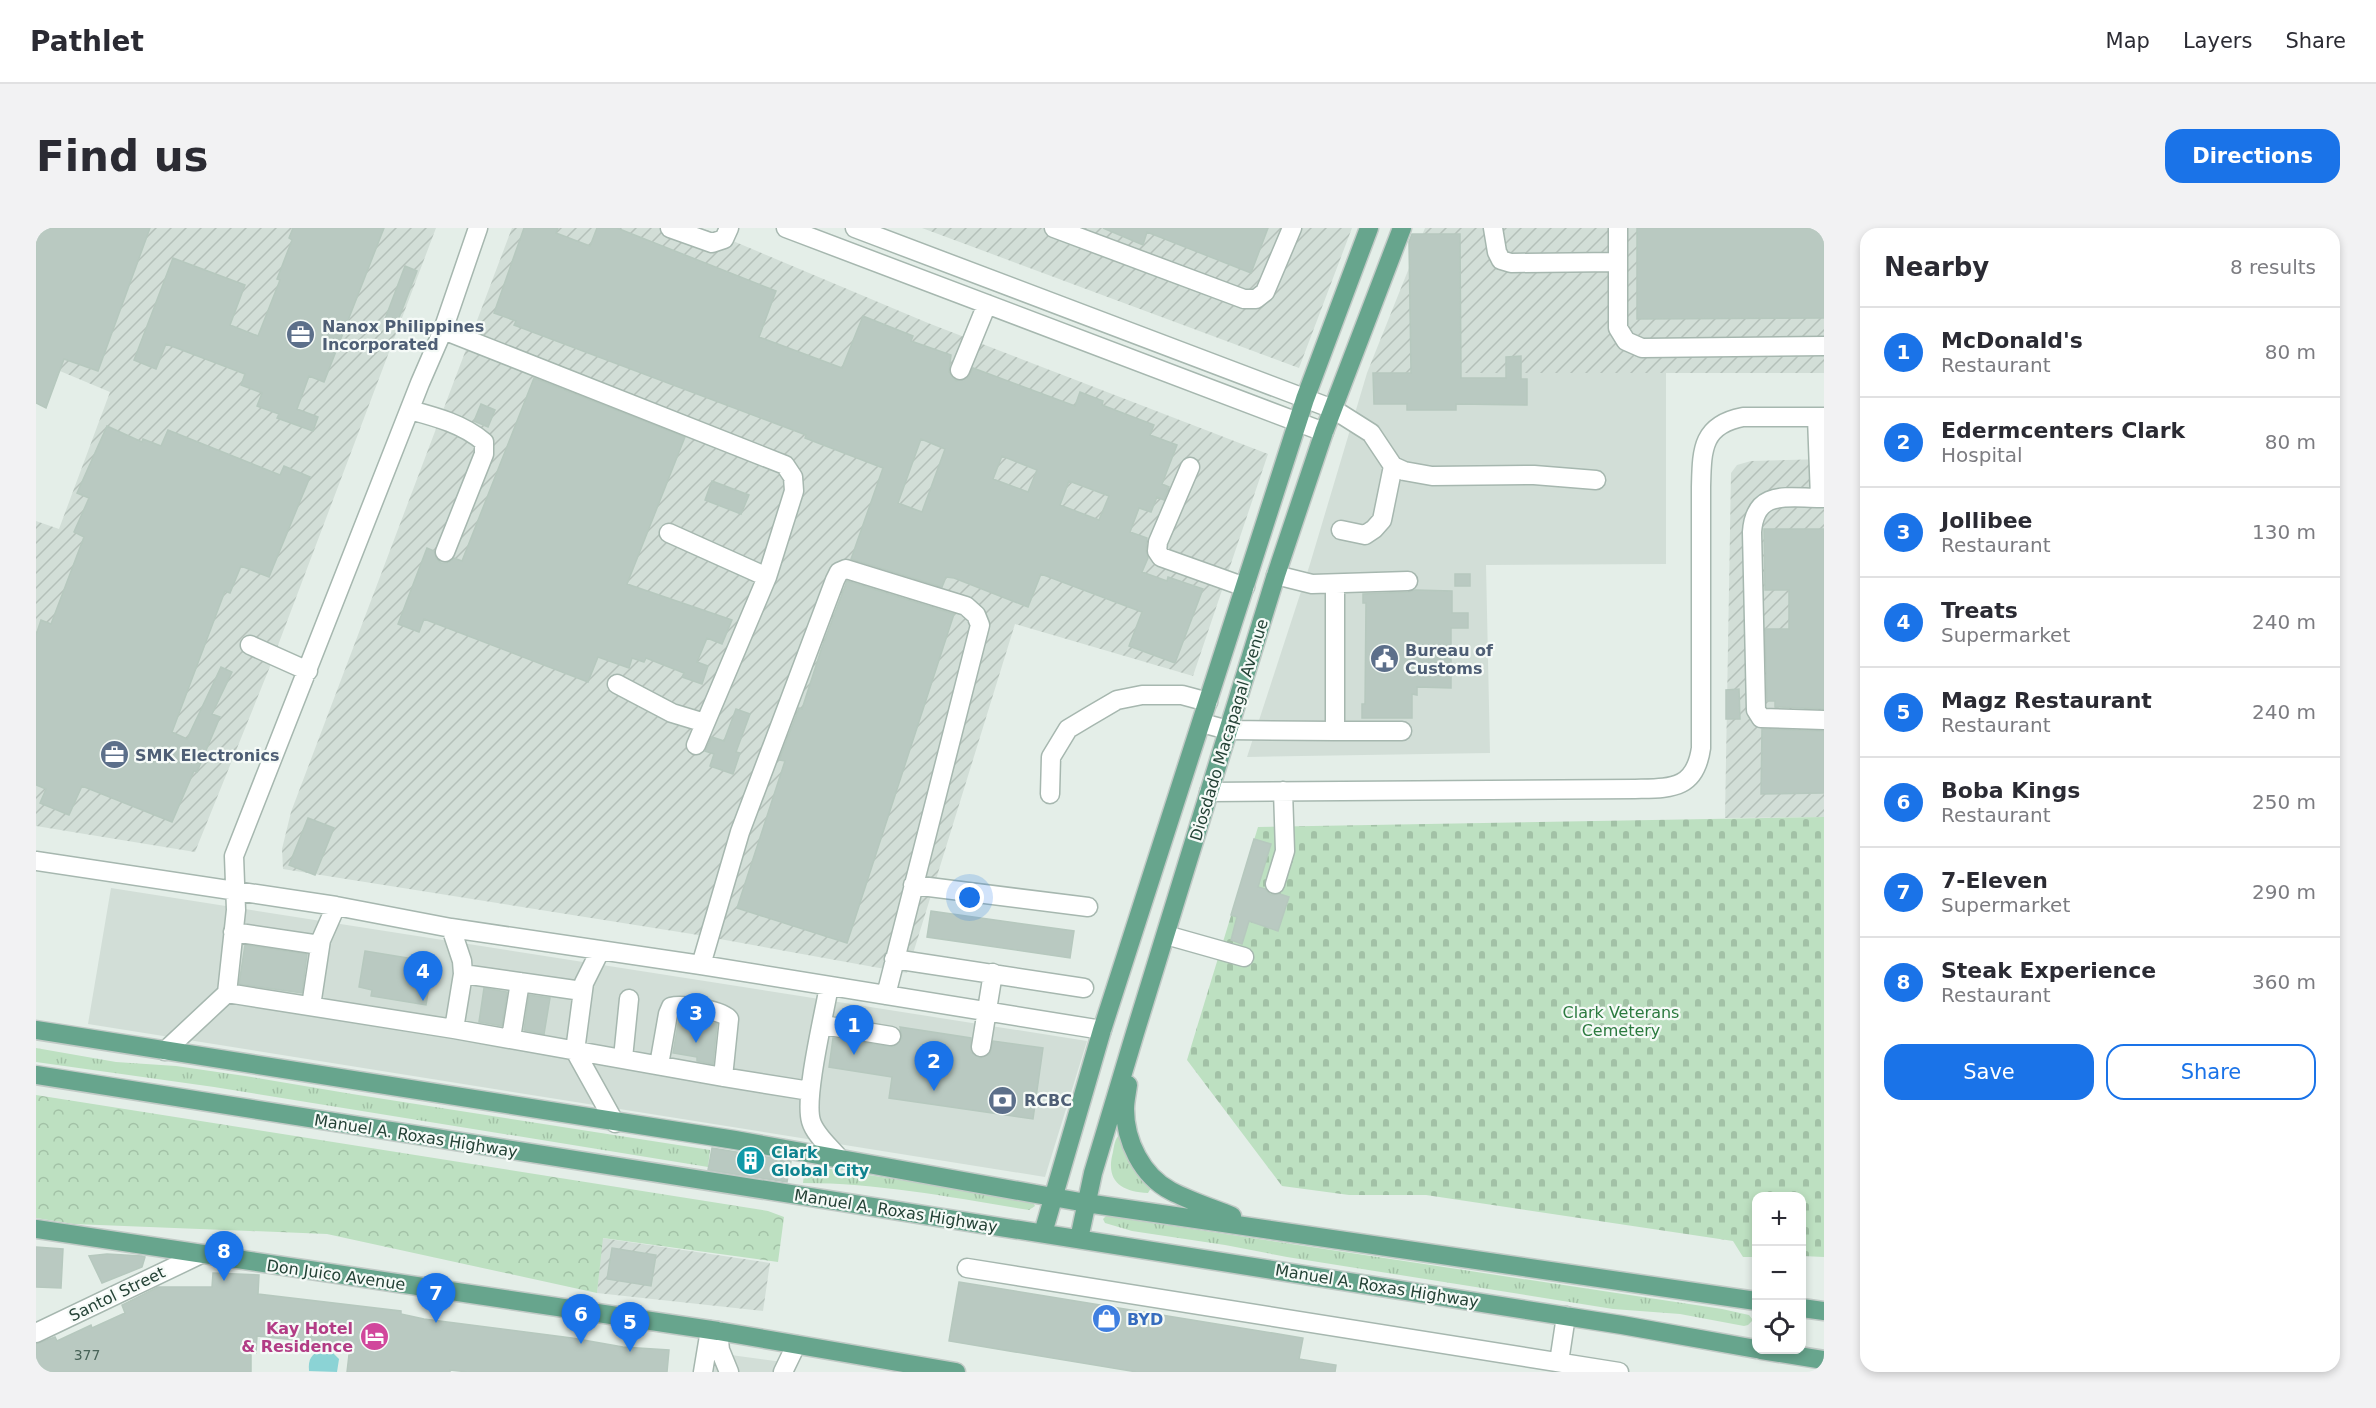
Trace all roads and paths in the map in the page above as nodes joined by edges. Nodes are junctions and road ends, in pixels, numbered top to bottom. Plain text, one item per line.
1 (478, 228) edge
2 (670, 228) edge
3 (729, 228) edge
4 (786, 228) edge
5 (855, 228) edge
6 (1054, 228) edge
7 (1292, 228) edge
8 (1369, 228) edge
9 (1402, 228) edge
10 (1493, 228) edge
11 (1618, 228) edge
12 (1618, 262) junction
13 (987, 304) junction
14 (443, 330) junction
15 (1824, 346) edge
16 (960, 370) dead end
17 (1305, 399) junction
18 (1333, 409) junction
19 (410, 410) junction
20 (1821, 417) edge
21 (1298, 422) junction
22 (1324, 432) junction
23 (1393, 466) junction
24 (1190, 467) dead end
25 (1596, 480) dead end
26 (1822, 498) edge
27 (1341, 530) dead end
28 (669, 533) dead end
29 (446, 552) dead end
30 (1276, 575) junction
31 (767, 577) junction
32 (1408, 581) dead end
33 (1335, 584) junction
34 (1245, 587) junction
35 (250, 645) dead end
36 (308, 670) junction
37 (617, 684) dead end
38 (1208, 702) junction
39 (1824, 720) edge
40 (705, 723) junction
41 (1202, 723) junction
42 (1228, 730) junction
43 (1335, 731) junction
44 (1402, 731) dead end
45 (696, 745) dead end
46 (1283, 791) junction
47 (1209, 792) junction
48 (1050, 794) dead end
49 (36, 861) edge
50 (1275, 884) dead end
51 (913, 885) junction
52 (235, 892) junction
53 (336, 906) junction
54 (1089, 908) dead end
55 (451, 928) junction
56 (233, 932) junction
57 (1166, 935) junction
58 (320, 945) junction
59 (600, 951) junction
60 (1244, 957) dead end
61 (894, 959) junction
62 (701, 965) junction
63 (993, 973) junction
64 (464, 974) junction
65 (520, 982) junction
66 (829, 986) junction
67 (1084, 987) dead end
68 (582, 991) junction
69 (227, 993) junction
70 (886, 995) junction
71 (629, 999) dead end
72 (311, 1006) junction
73 (987, 1012) junction
74 (823, 1025) junction
75 (454, 1029) junction
76 (36, 1030) edge
77 (1102, 1030) junction
78 (1135, 1033) junction
79 (891, 1036) dead end
80 (511, 1038) junction
81 (981, 1047) dead end
82 (165, 1051) junction
83 (575, 1051) junction
84 (623, 1058) junction
85 (659, 1065) junction
86 (36, 1075) edge
87 (723, 1077) junction
88 (810, 1091) junction
89 (615, 1123) junction
90 (839, 1158) junction
91 (1052, 1197) junction
92 (1086, 1203) junction
93 (1256, 1227) junction
94 (36, 1229) edge
95 (1043, 1233) junction
96 (1079, 1239) junction
97 (199, 1255) junction
98 (967, 1268) dead end
99 (1752, 1300) edge
100 (1806, 1309) edge
101 (1824, 1311) edge
102 (1566, 1316) junction
103 (714, 1331) junction
104 (36, 1333) edge
105 (796, 1345) junction
106 (1752, 1348) edge
107 (1788, 1354) edge
108 (1824, 1360) edge
109 (1559, 1362) junction
110 (703, 1372) edge
111 (729, 1372) edge
112 (783, 1372) edge
113 (956, 1372) edge
114 (1619, 1372) edge

1 - 14 street
2 - 3 street
4 - 13 street
5 - 17 street
6 - 7 street
8 - 17 main road, Diosdado Macapagal Avenue
9 - 18 main road, Diosdado Macapagal Avenue
10 - 12 street
11 - 12 street
12 - 15 street
13 - 16 street
13 - 21 street
14 - 19 street
14 - 31 street
17 - 18 street
17 - 21 main road, Diosdado Macapagal Avenue
18 - 22 main road, Diosdado Macapagal Avenue
18 - 23 street
19 - 29 street
19 - 36 street
20 - 26 street
20 - 46 street
21 - 22 street
21 - 34 main road, Diosdado Macapagal Avenue
22 - 30 main road, Diosdado Macapagal Avenue
23 - 25 street
23 - 27 street
24 - 34 street
26 - 39 street
28 - 31 street
30 - 33 street
30 - 42 main road, Diosdado Macapagal Avenue
31 - 40 street
32 - 33 street
33 - 43 street
34 - 38 main road, Diosdado Macapagal Avenue
35 - 36 street
36 - 52 street
37 - 40 street
38 - 41 main road, Diosdado Macapagal Avenue
38 - 48 street
40 - 45 street
41 - 42 street
41 - 77 main road, Diosdado Macapagal Avenue
42 - 43 street
42 - 47 main road, Diosdado Macapagal Avenue
43 - 44 street
46 - 47 street
46 - 50 street
47 - 57 main road, Diosdado Macapagal Avenue
49 - 52 street
51 - 54 street
51 - 61 street
51 - 62 street
52 - 53 street
52 - 56 street
53 - 55 street
53 - 58 street
55 - 59 street
55 - 64 street
56 - 58 street
56 - 69 street
57 - 60 street
57 - 78 main road, Diosdado Macapagal Avenue
58 - 72 street
59 - 62 street
59 - 68 street
61 - 63 street
61 - 70 street
62 - 66 street
63 - 67 street
63 - 73 street
64 - 65 street
64 - 75 street
65 - 68 street
65 - 80 street
66 - 70 street
66 - 74 street
68 - 83 street
69 - 72 street
69 - 82 street
70 - 73 street
71 - 84 street
72 - 75 street
73 - 77 street
73 - 81 street
74 - 79 street
74 - 88 street
75 - 80 street
76 - 82 main road
77 - 91 main road, Diosdado Macapagal Avenue
78 - 92 main road, Diosdado Macapagal Avenue
78 - 93 main road
80 - 83 street
82 - 89 main road
83 - 84 street
83 - 89 street
84 - 85 street
85 - 87 street
85 - 87 street
86 - 95 main road, Manuel A. Roxas Highway
87 - 88 street
88 - 90 street
89 - 90 main road
90 - 91 main road
91 - 92 main road
91 - 95 main road, Diosdado Macapagal Avenue
92 - 93 main road
92 - 96 main road, Diosdado Macapagal Avenue
93 - 99 main road
94 - 97 main road, Don Juico Avenue
95 - 96 main road, Manuel A. Roxas Highway
96 - 102 main road, Manuel A. Roxas Highway
97 - 103 main road, Don Juico Avenue
97 - 104 street, Santol Street
98 - 109 street
100 - 101 main road
102 - 106 main road, Manuel A. Roxas Highway
102 - 109 street
103 - 105 main road, Don Juico Avenue
103 - 110 street
103 - 111 street
105 - 112 street
105 - 113 main road, Don Juico Avenue
107 - 108 main road, Manuel A. Roxas Highway
109 - 114 street

